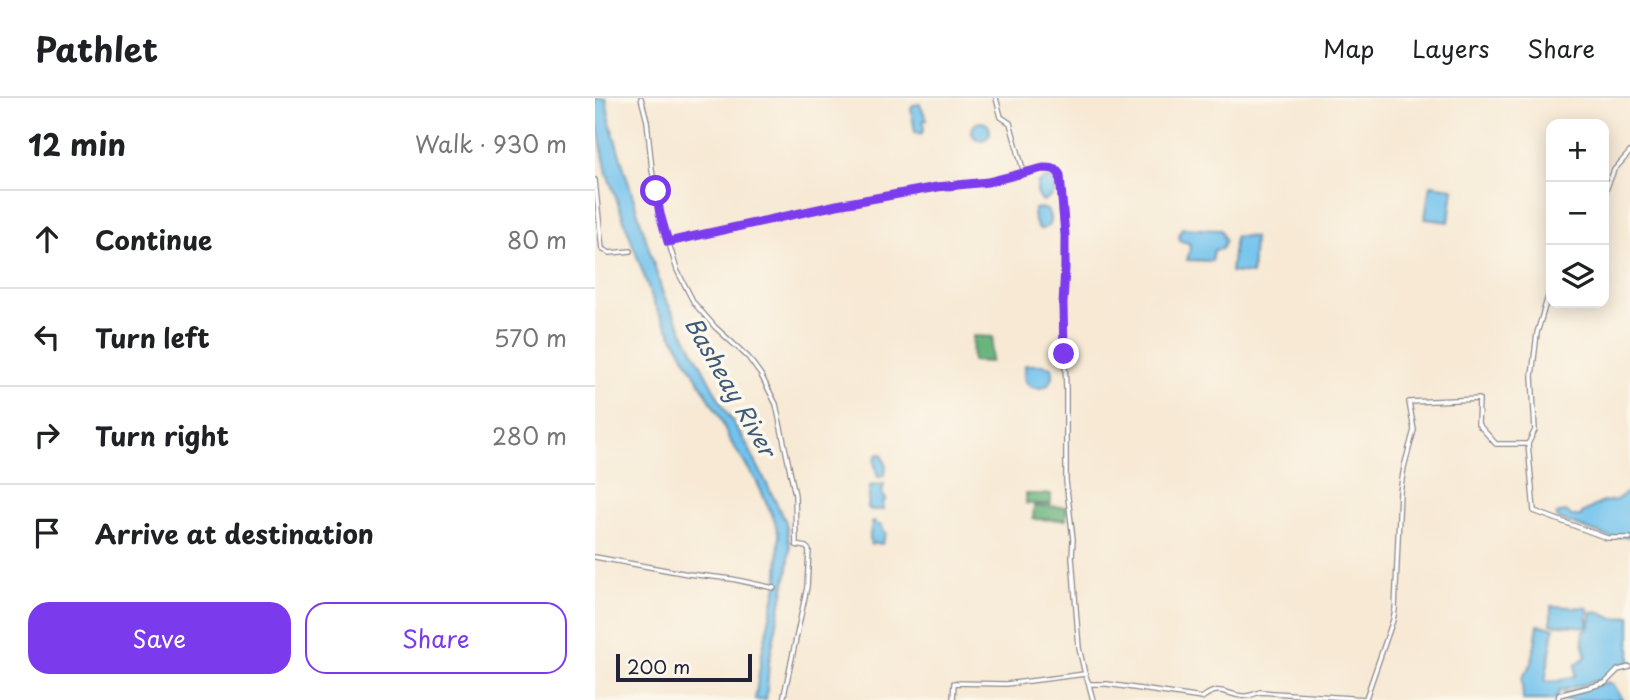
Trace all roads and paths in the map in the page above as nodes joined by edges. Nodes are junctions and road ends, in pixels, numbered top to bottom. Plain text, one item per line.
1 (642, 98) edge
2 (996, 98) edge
3 (1630, 152) edge
4 (1024, 173) junction
5 (595, 179) edge
6 (1609, 182) edge
7 (668, 242) junction
8 (631, 251) dead end
9 (1546, 303) edge
10 (1528, 444) junction
11 (1630, 538) edge
12 (595, 557) edge
13 (774, 588) dead end
14 (1630, 667) edge
15 (1085, 674) junction
16 (1089, 684) junction
17 (1366, 699) edge
18 (783, 700) edge
19 (953, 700) edge
20 (1093, 700) edge
21 (1558, 700) edge

1 - 7 street
2 - 4 street
3 - 6 street
4 - 7 street
4 - 15 street
5 - 8 street
7 - 18 street
9 - 10 street
10 - 11 street
10 - 17 street
12 - 13 street
14 - 21 street
15 - 16 street
15 - 19 street
16 - 17 street
16 - 20 street

